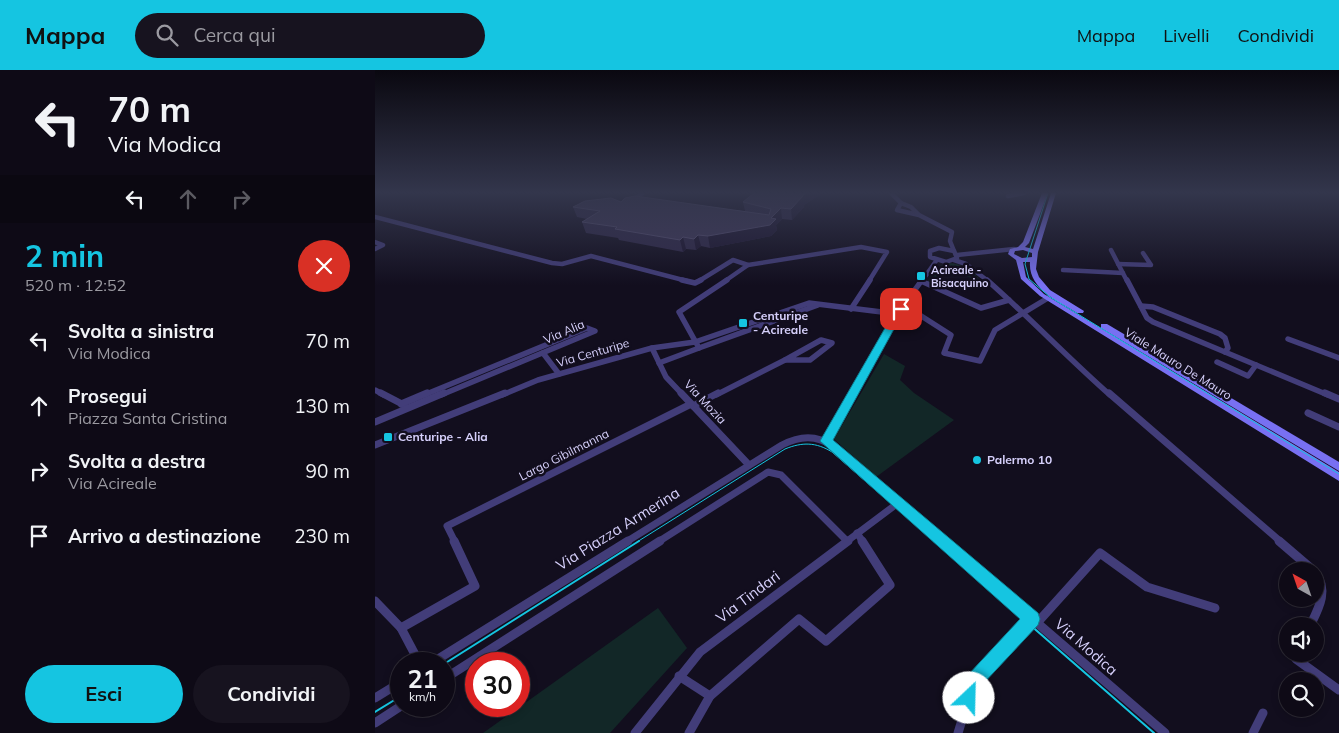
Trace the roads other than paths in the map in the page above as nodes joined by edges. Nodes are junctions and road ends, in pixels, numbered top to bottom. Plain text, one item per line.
1 (402, 224) edge
2 (936, 224) edge
3 (1033, 224) edge
4 (1044, 224) edge
5 (950, 241) junction
6 (375, 242) edge
7 (936, 249) junction
8 (375, 250) edge
9 (1111, 250) dead end
10 (1015, 251) junction
11 (1143, 253) dead end
12 (956, 256) junction
13 (1034, 256) junction
14 (1019, 260) junction
15 (937, 261) junction
16 (1118, 264) junction
17 (748, 265) junction
18 (1063, 270) dead end
19 (1123, 273) junction
20 (921, 281) junction
21 (1048, 298) junction
22 (1009, 300) junction
23 (1141, 306) junction
24 (851, 308) junction
25 (899, 311) junction
26 (1024, 313) junction
27 (1288, 339) dead end
28 (697, 345) junction
29 (652, 348) junction
30 (1225, 352) junction
31 (543, 353) junction
32 (1339, 358) edge
33 (785, 360) junction
34 (1217, 362) dead end
35 (659, 363) junction
36 (1256, 365) junction
37 (559, 374) junction
38 (375, 390) edge
39 (1339, 399) edge
40 (401, 404) junction
41 (692, 405) junction
42 (410, 408) junction
43 (1308, 413) dead end
44 (375, 422) edge
45 (1339, 427) edge
46 (826, 441) junction
47 (375, 446) edge
48 (749, 465) junction
49 (1339, 467) edge
50 (1339, 477) edge
51 (898, 503) junction
52 (857, 533) junction
53 (847, 540) junction
54 (1303, 562) edge
55 (375, 601) edge
56 (1215, 608) dead end
57 (1035, 621) junction
58 (401, 628) junction
59 (414, 652) edge
60 (449, 652) edge
61 (1299, 662) edge
62 (455, 672) edge
63 (679, 676) junction
64 (390, 689) edge
65 (1339, 690) edge
66 (710, 696) junction
67 (375, 698) edge
68 (390, 713) edge
69 (1263, 713) dead end
70 (375, 723) edge
71 (635, 733) edge
72 (689, 733) edge
73 (958, 733) edge
74 (1165, 733) edge
75 (1253, 733) edge

1 - 17 street
2 - 5 street
3 - 10 street
4 - 13 street
5 - 7 street
5 - 12 street
6 - 8 street
7 - 12 street
7 - 15 street
9 - 16 street
10 - 12 street
10 - 13 street
10 - 14 street
11 - 16 street
12 - 15 street
12 - 22 street
13 - 14 street
13 - 49 street, Viale Mauro De Mauro
14 - 21 street, Viale Mauro De Mauro
15 - 20 street
16 - 19 street
17 - 24 street
17 - 28 street
18 - 19 street
19 - 23 street
20 - 22 street
20 - 25 street
21 - 26 street
21 - 50 street, Viale Mauro De Mauro
22 - 26 street
23 - 30 street
23 - 30 street
24 - 25 street
24 - 28 street, Via Centuripe
25 - 26 street
25 - 46 street
26 - 54 street
27 - 32 street
28 - 29 street, Via Centuripe
28 - 35 street
29 - 35 street, Via Mozia
29 - 37 street, Via Centuripe
30 - 36 street
31 - 37 street
31 - 40 street, Via Alia
31 - 42 street, Via Alia
33 - 33 street, Largo Gibilmanna
33 - 41 street, Largo Gibilmanna
34 - 36 street
35 - 41 street, Via Mozia
36 - 39 street
37 - 47 street, Via Centuripe
38 - 40 street
40 - 42 street
41 - 48 street, Via Mozia
41 - 58 street, Largo Gibilmanna
42 - 44 street, Via Alia
43 - 45 street
46 - 48 street, Via Piazza Armerina
46 - 51 street, Via Modica
48 - 60 street, Via Piazza Armerina
51 - 52 street, Via Tindari
51 - 57 street, Via Modica
52 - 53 street, Via Tindari
52 - 66 street
53 - 62 street
53 - 63 street, Via Tindari
55 - 58 street
56 - 57 street
57 - 73 street
57 - 74 street, Via Modica
58 - 59 street
61 - 65 street
63 - 66 street
63 - 71 street, Via Tindari
64 - 67 street
66 - 72 street
68 - 70 street
69 - 75 street

